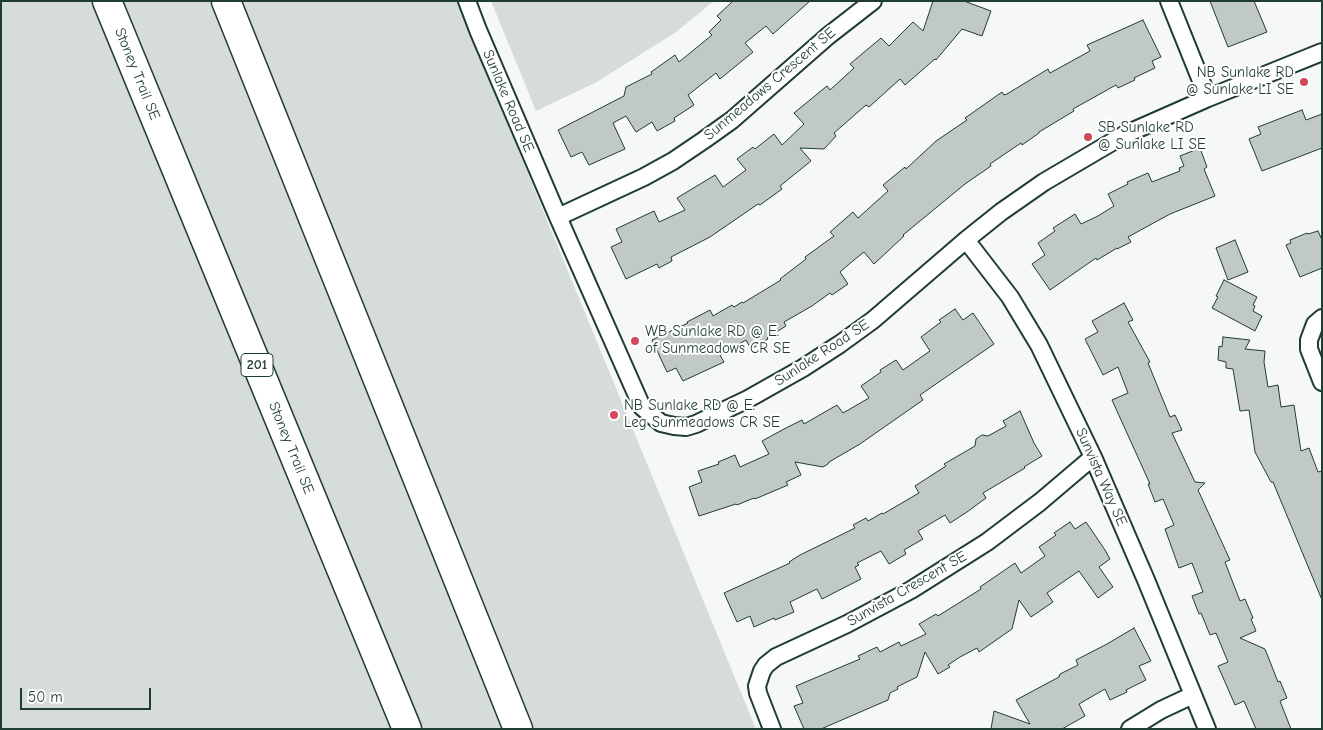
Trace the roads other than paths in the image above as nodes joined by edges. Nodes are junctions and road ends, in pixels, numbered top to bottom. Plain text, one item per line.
1 (107, 1) edge
2 (226, 1) edge
3 (467, 1) edge
4 (873, 1) edge
5 (1169, 1) edge
6 (1322, 52) edge
7 (1208, 98) junction
8 (558, 217) junction
9 (966, 240) junction
10 (1322, 318) edge
11 (1322, 382) edge
12 (1093, 457) junction
13 (1193, 695) junction
14 (406, 729) edge
15 (518, 729) edge
16 (772, 729) edge
17 (1130, 729) edge
18 (1206, 729) edge

1 - 14 highway, Stoney Trail SE / 201
2 - 15 highway
3 - 8 street, Sunlake Road SE
4 - 8 street, Sunmeadows Crescent SE
5 - 7 street
6 - 7 street, Sunlake Road SE
7 - 9 street, Sunlake Road SE
8 - 9 street, Sunlake Road SE
9 - 12 street, Sunvista Way SE
10 - 11 street
12 - 13 street, Sunvista Way SE
12 - 16 street, Sunvista Crescent SE
13 - 17 street
13 - 18 street, Sunvista Way SE

